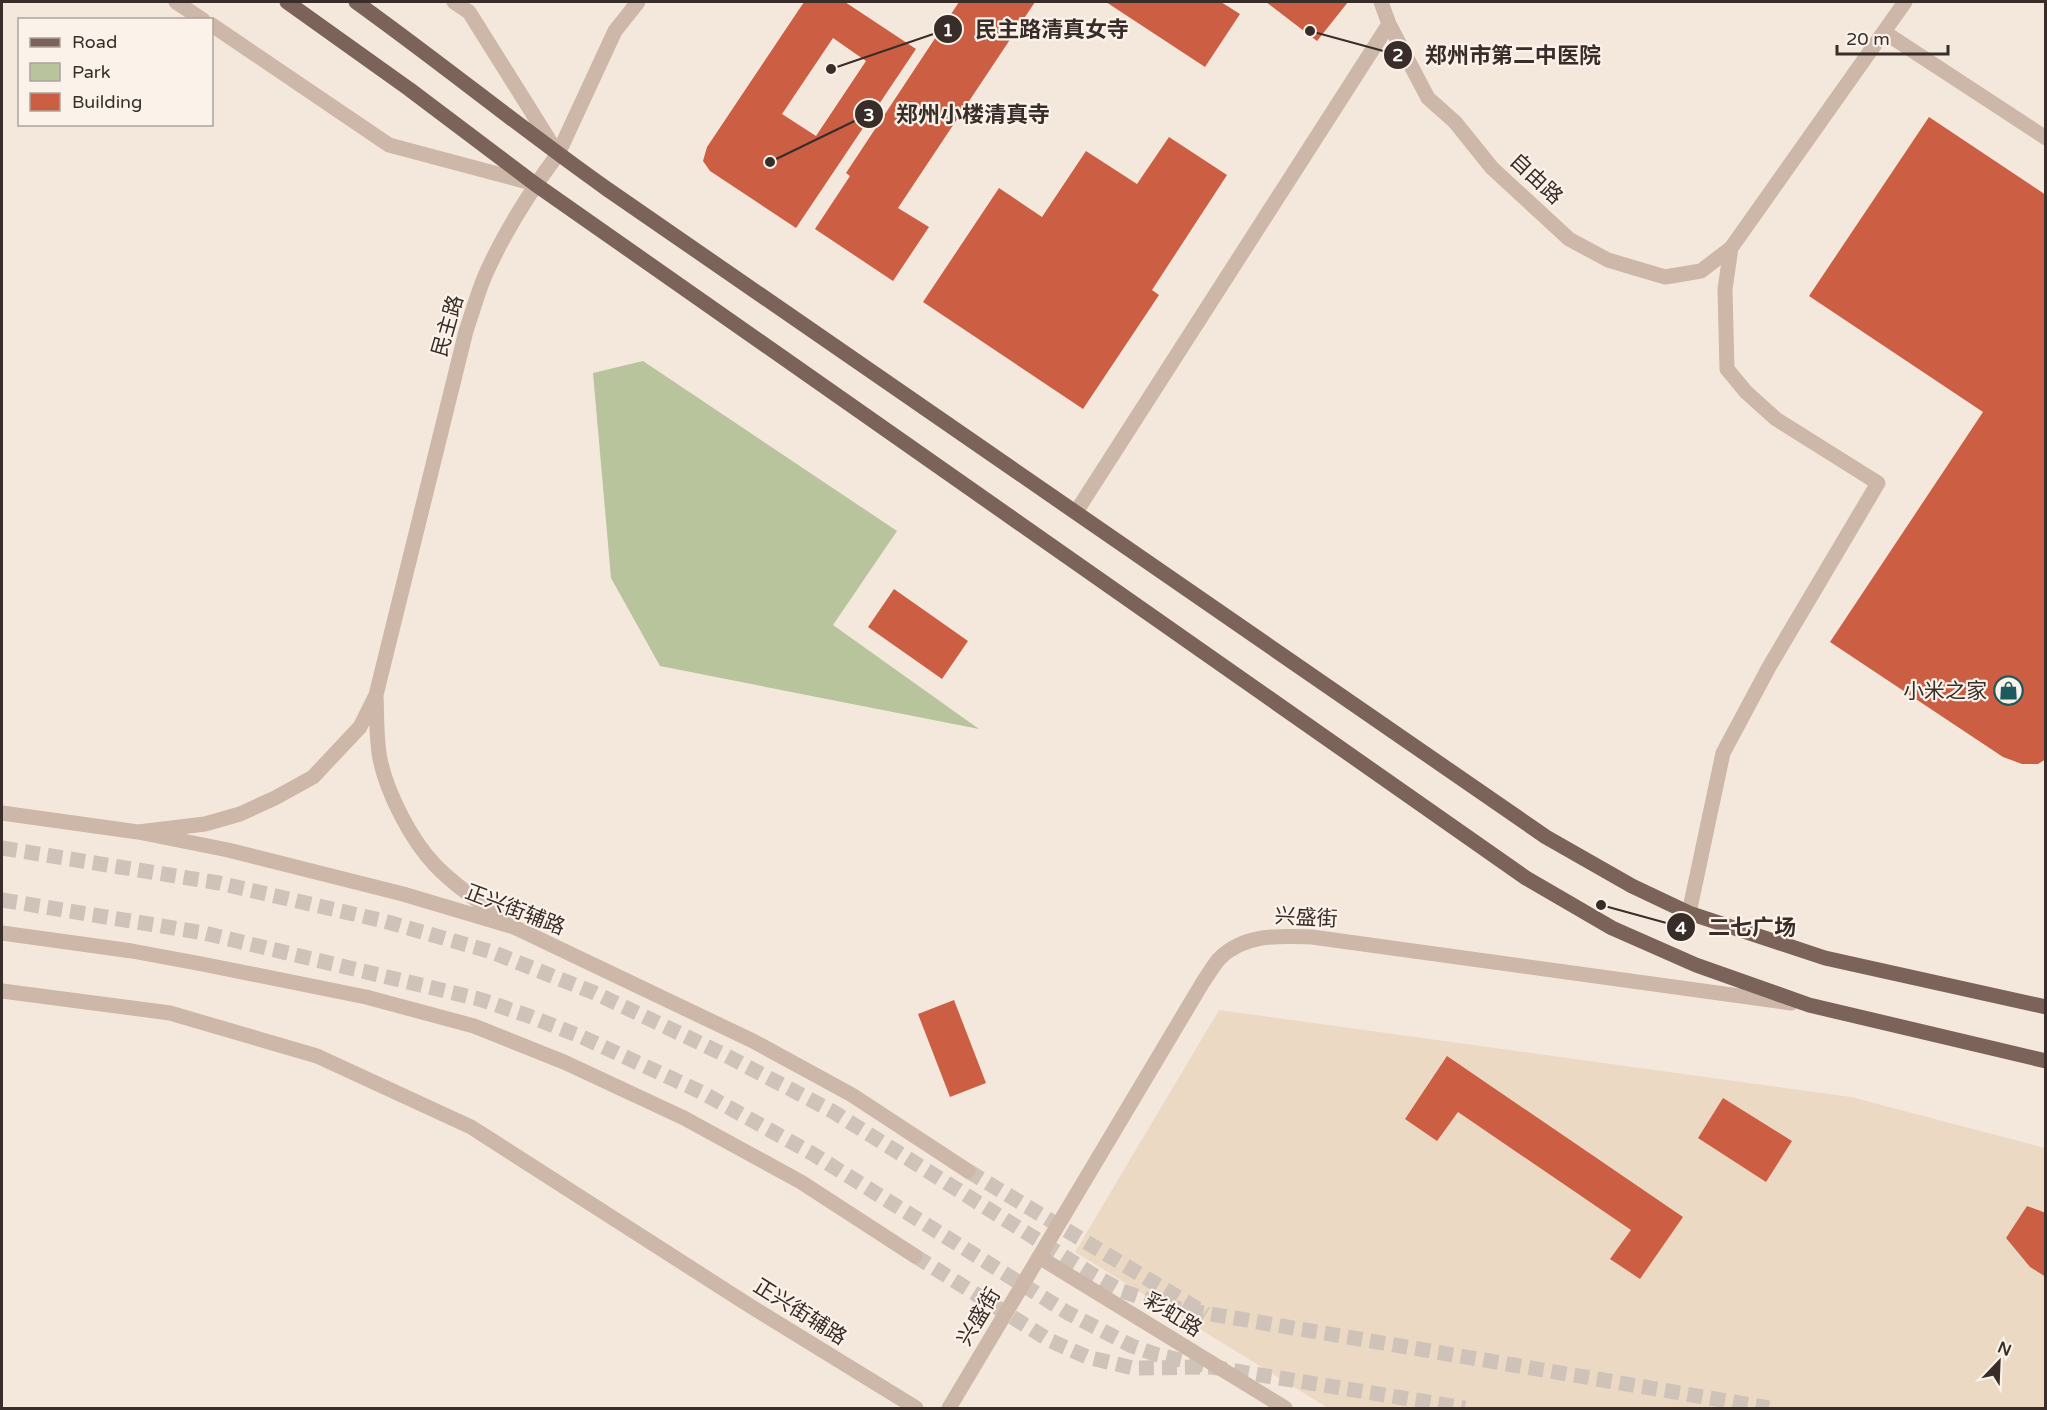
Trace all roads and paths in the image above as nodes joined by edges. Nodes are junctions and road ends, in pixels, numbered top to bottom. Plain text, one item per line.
1 (176, 2) edge
2 (287, 2) edge
3 (356, 2) edge
4 (454, 2) edge
5 (638, 2) edge
6 (1380, 2) edge
7 (1905, 2) edge
8 (200, 18) edge
9 (1389, 24) junction
10 (213, 26) edge
11 (1884, 32) junction
12 (2046, 138) edge
13 (558, 154) junction
14 (535, 184) junction
15 (1731, 248) junction
16 (1076, 512) junction
17 (376, 695) junction
18 (2, 813) edge
19 (138, 832) junction
20 (1689, 913) junction
21 (514, 927) junction
22 (2, 933) edge
23 (2, 991) edge
24 (1809, 1005) junction
25 (2046, 1007) edge
26 (2046, 1061) edge
27 (968, 1171) tunnel mouth
28 (915, 1256) tunnel mouth
29 (1039, 1257) junction
30 (916, 1408) edge
31 (949, 1408) edge
32 (1285, 1408) edge

1 - 8 street
2 - 14 main road
3 - 13 main road
4 - 13 street
5 - 13 street, 民主路
6 - 9 street, 自由路
7 - 11 street
9 - 15 street, 自由路
9 - 16 street
10 - 14 street
11 - 12 street
11 - 15 street
13 - 14 street, 民主路
13 - 16 main road
14 - 17 street, 民主路
14 - 24 main road
15 - 20 street
16 - 20 main road
17 - 19 street
17 - 21 street
18 - 19 street, 正兴街辅路
19 - 21 street, 正兴街辅路
20 - 25 main road
21 - 27 street, 正兴街辅路
22 - 28 street
23 - 30 street, 正兴街辅路
24 - 26 main road
24 - 29 street, 兴盛街
29 - 31 street, 兴盛街
29 - 32 street, 彩虹路

